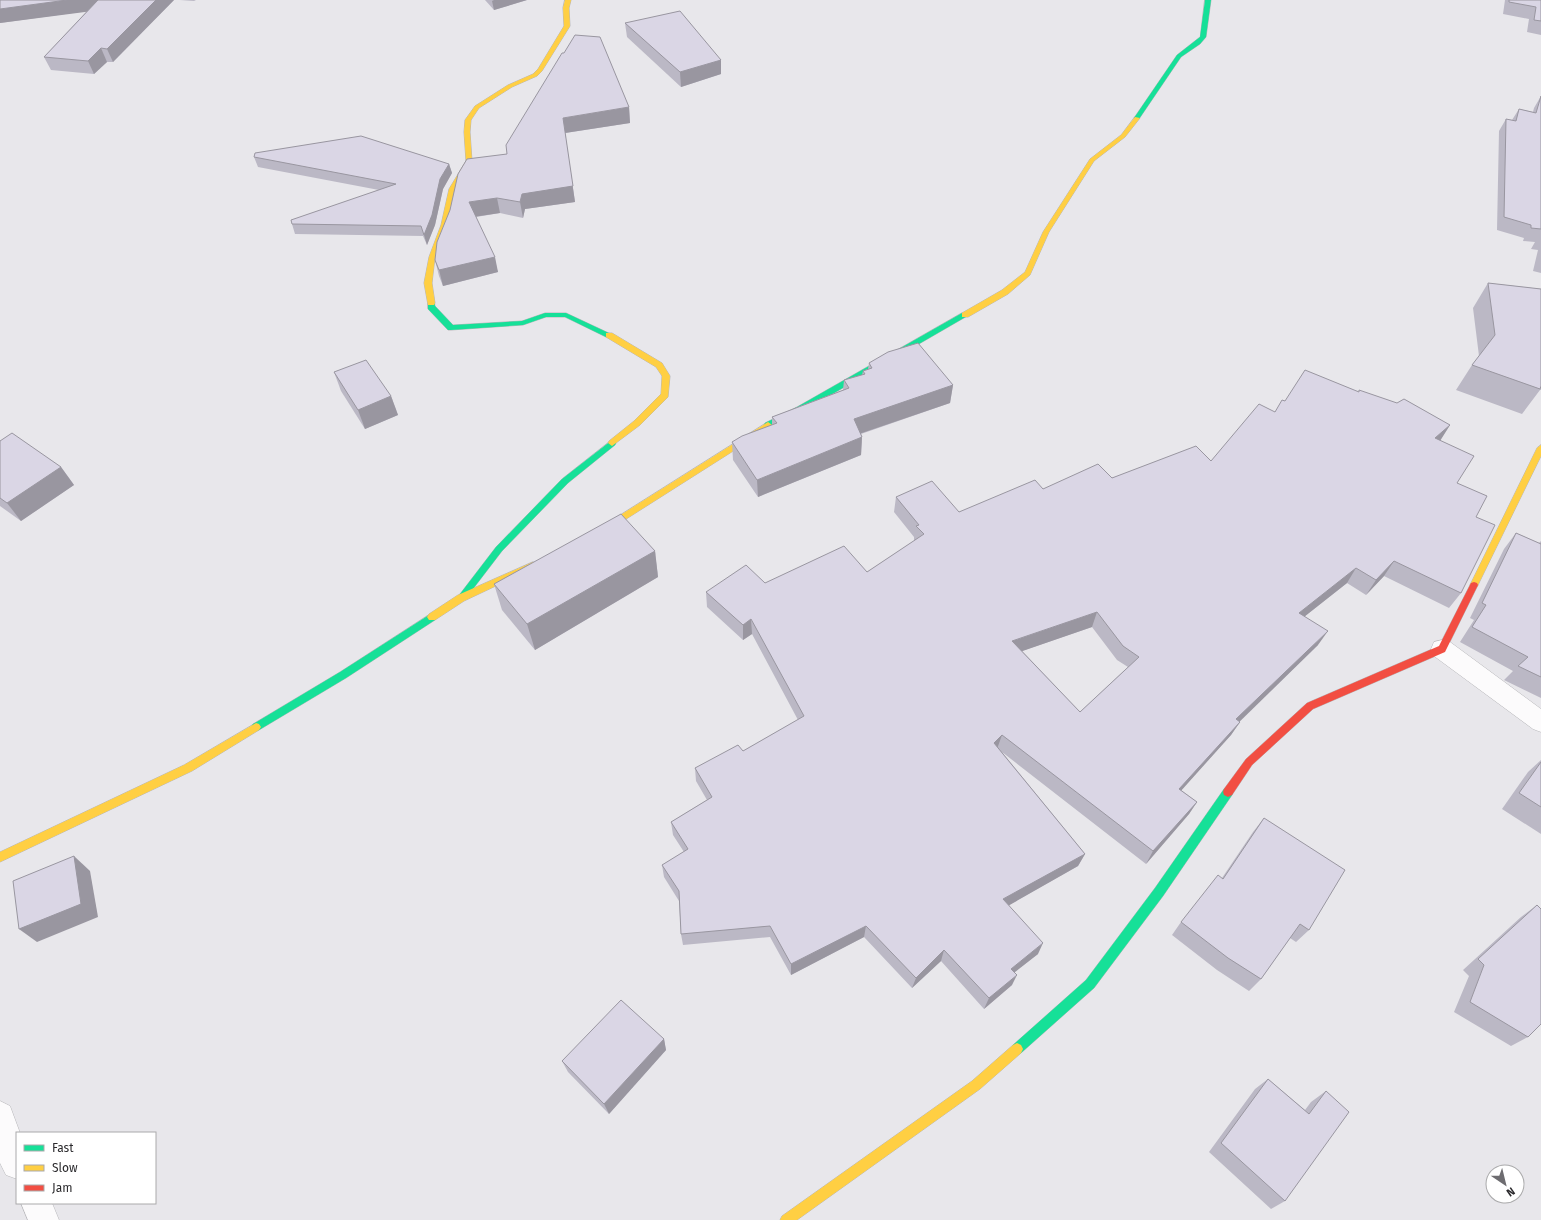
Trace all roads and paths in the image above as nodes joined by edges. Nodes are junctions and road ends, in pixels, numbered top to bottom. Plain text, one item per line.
1 (568, 0) edge
2 (1208, 0) edge
3 (1541, 448) edge
4 (591, 537) edge
5 (541, 562) edge
6 (461, 598) junction
7 (1442, 648) junction
8 (1541, 722) edge
9 (0, 857) edge
10 (0, 1116) edge
11 (16, 1162) edge
12 (36, 1204) edge
13 (44, 1220) edge
14 (786, 1220) edge

1 - 6 street
2 - 4 street
3 - 7 street
5 - 6 street
6 - 9 street
7 - 8 street
7 - 14 street
10 - 11 street
12 - 13 street

